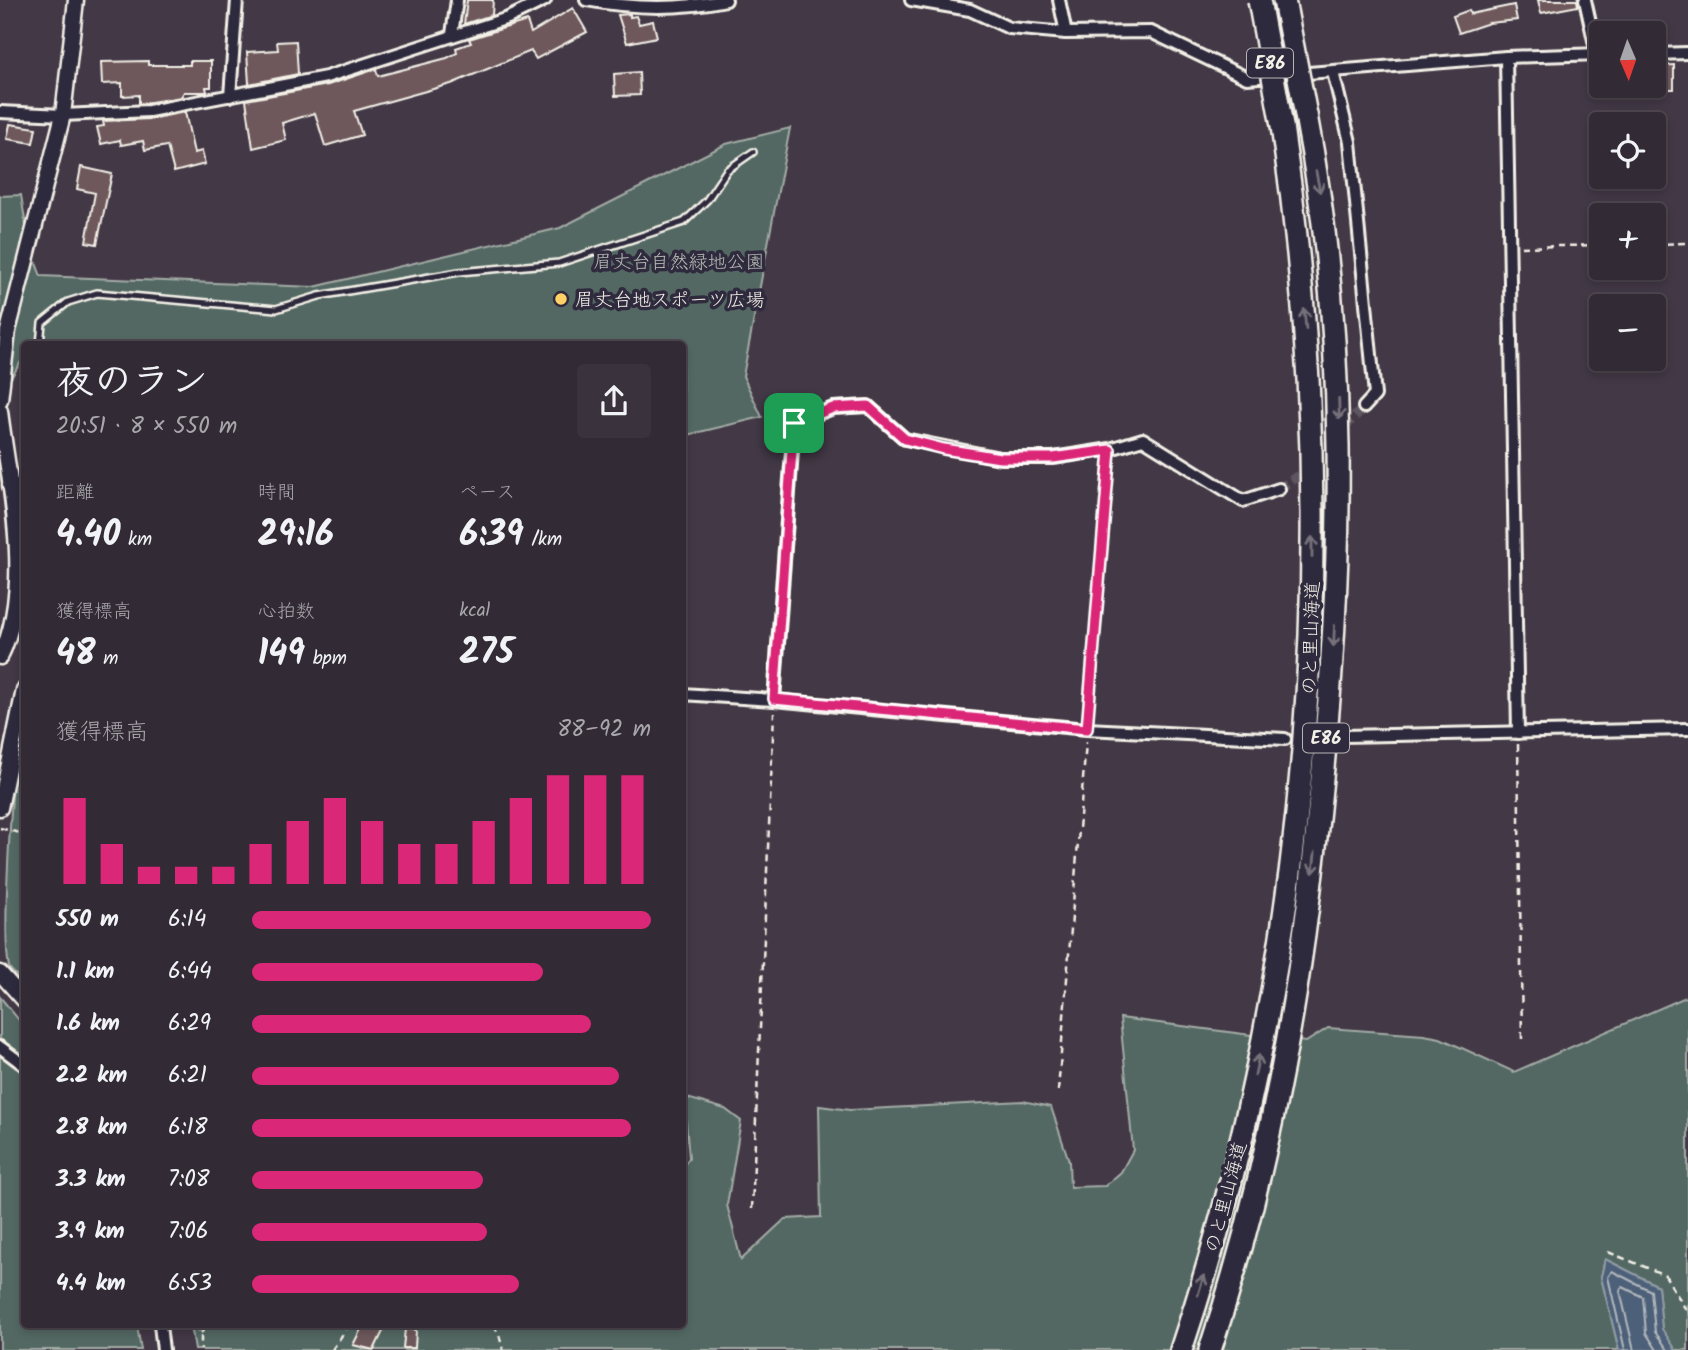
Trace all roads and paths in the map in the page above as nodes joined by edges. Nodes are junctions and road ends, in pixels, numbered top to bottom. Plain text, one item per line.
1 (76, 0) edge
2 (237, 0) edge
3 (457, 0) edge
4 (545, 0) edge
5 (586, 0) edge
6 (726, 0) edge
7 (911, 0) edge
8 (1059, 0) edge
9 (1259, 0) edge
10 (1284, 0) edge
11 (1585, 0) edge
12 (1590, 21) edge
13 (1066, 33) junction
14 (452, 34) junction
15 (1688, 53) edge
16 (1589, 54) edge
17 (1666, 54) edge
18 (1506, 57) junction
19 (1334, 72) junction
20 (230, 96) junction
21 (0, 112) edge
22 (63, 115) junction
23 (753, 152) dead end
24 (1688, 243) edge
25 (1666, 244) edge
26 (1589, 245) edge
27 (1507, 247) junction
28 (40, 341) edge
29 (0, 400) edge
30 (1364, 407) tunnel mouth
31 (0, 411) edge
32 (1110, 450) junction
33 (17, 487) edge
34 (1279, 489) tunnel mouth
35 (0, 657) edge
36 (686, 694) edge
37 (774, 699) junction
38 (1087, 729) junction
39 (1688, 729) edge
40 (20, 731) edge
41 (1518, 733) junction
42 (1343, 736) dead end
43 (1284, 738) dead end
44 (0, 808) edge
45 (0, 828) edge
46 (21, 833) edge
47 (0, 973) edge
48 (21, 997) edge
49 (1522, 1041) dead end
50 (0, 1047) edge
51 (21, 1063) edge
52 (1058, 1091) dead end
53 (752, 1209) dead end
54 (1608, 1252) dead end
55 (1688, 1313) edge
56 (160, 1328) edge
57 (198, 1328) edge
58 (205, 1328) edge
59 (347, 1328) edge
60 (494, 1328) edge
61 (201, 1333) junction
62 (163, 1350) edge
63 (201, 1350) edge
64 (331, 1350) edge
65 (503, 1350) edge
66 (1181, 1350) edge
67 (1210, 1350) edge

1 - 22 street
2 - 20 street
3 - 14 street
4 - 14 street
5 - 6 street
7 - 13 street
8 - 13 street
66 -> 9 highway, のと里山海道 / E86, bridge
10 -> 67 highway, のと里山海道 / E86, bridge
11 - 12 street
13 - 19 street
14 - 20 street
15 - 17 street
16 - 18 street
18 - 19 street
18 - 27 street
19 - 30 street
20 - 22 street
21 - 22 street
22 - 29 street
23 - 28 lane
24 - 25 path
26 - 27 path
27 - 41 street
31 - 33 street
32 - 34 street
32 - 37 street
32 - 38 path
33 - 35 street
36 - 37 street
37 - 38 street
37 - 53 path
38 - 43 street
38 - 52 path
39 - 41 street
40 - 44 street
41 - 42 street
41 - 49 path
45 - 46 path
47 - 48 street
50 - 51 street
54 - 55 path
56 - 62 street
57 - 61 path
58 - 61 path
59 - 64 path
60 - 65 path
61 - 63 path

